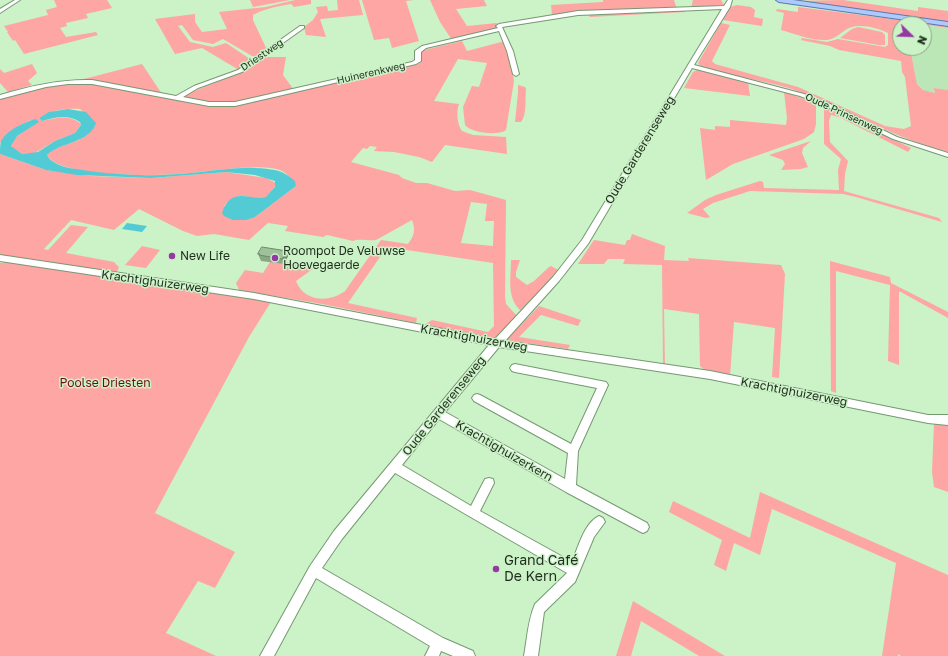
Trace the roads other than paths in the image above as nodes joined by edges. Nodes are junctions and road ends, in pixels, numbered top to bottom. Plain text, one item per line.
1 (18, 0) edge
2 (730, 0) edge
3 (778, 0) edge
4 (727, 7) junction
5 (0, 11) edge
6 (948, 24) edge
7 (302, 27) dead end
8 (501, 29) junction
9 (691, 66) junction
10 (516, 74) dead end
11 (0, 97) edge
12 (177, 98) junction
13 (948, 155) edge
14 (0, 258) edge
15 (496, 343) junction
16 (515, 368) dead end
17 (477, 398) dead end
18 (438, 413) junction
19 (948, 420) edge
20 (573, 451) junction
21 (395, 467) junction
22 (489, 483) dead end
23 (570, 488) junction
24 (473, 513) junction
25 (599, 522) dead end
26 (643, 527) dead end
27 (314, 570) junction
28 (574, 570) junction
29 (438, 643) junction
30 (267, 656) edge
31 (432, 656) edge
32 (468, 656) edge
33 (531, 656) edge

1 - 5 street
2 - 4 street, Oude Garderenseweg
3 - 6 main road
4 - 8 street, Huinerenkweg
4 - 9 street, Oude Garderenseweg
7 - 12 street, Driestweg
8 - 10 street
8 - 12 street, Huinerenkweg
9 - 13 street, Oude Prinsenweg
9 - 15 street, Oude Garderenseweg
11 - 12 street, Huinerenkweg
14 - 15 street, Krachtighuizerweg
15 - 18 street, Oude Garderenseweg
15 - 19 street, Krachtighuizerweg
16 - 20 street, Krachtighuizerkern
17 - 20 street
18 - 21 street, Oude Garderenseweg
18 - 23 street, Krachtighuizerkern
20 - 23 street, Krachtighuizerkern
21 - 24 street
21 - 27 street, Oude Garderenseweg
22 - 24 street
23 - 26 street, Krachtighuizerkern
24 - 28 street
25 - 28 street
27 - 29 street
27 - 30 street, Oude Garderenseweg
28 - 33 street
29 - 31 street
29 - 32 street

